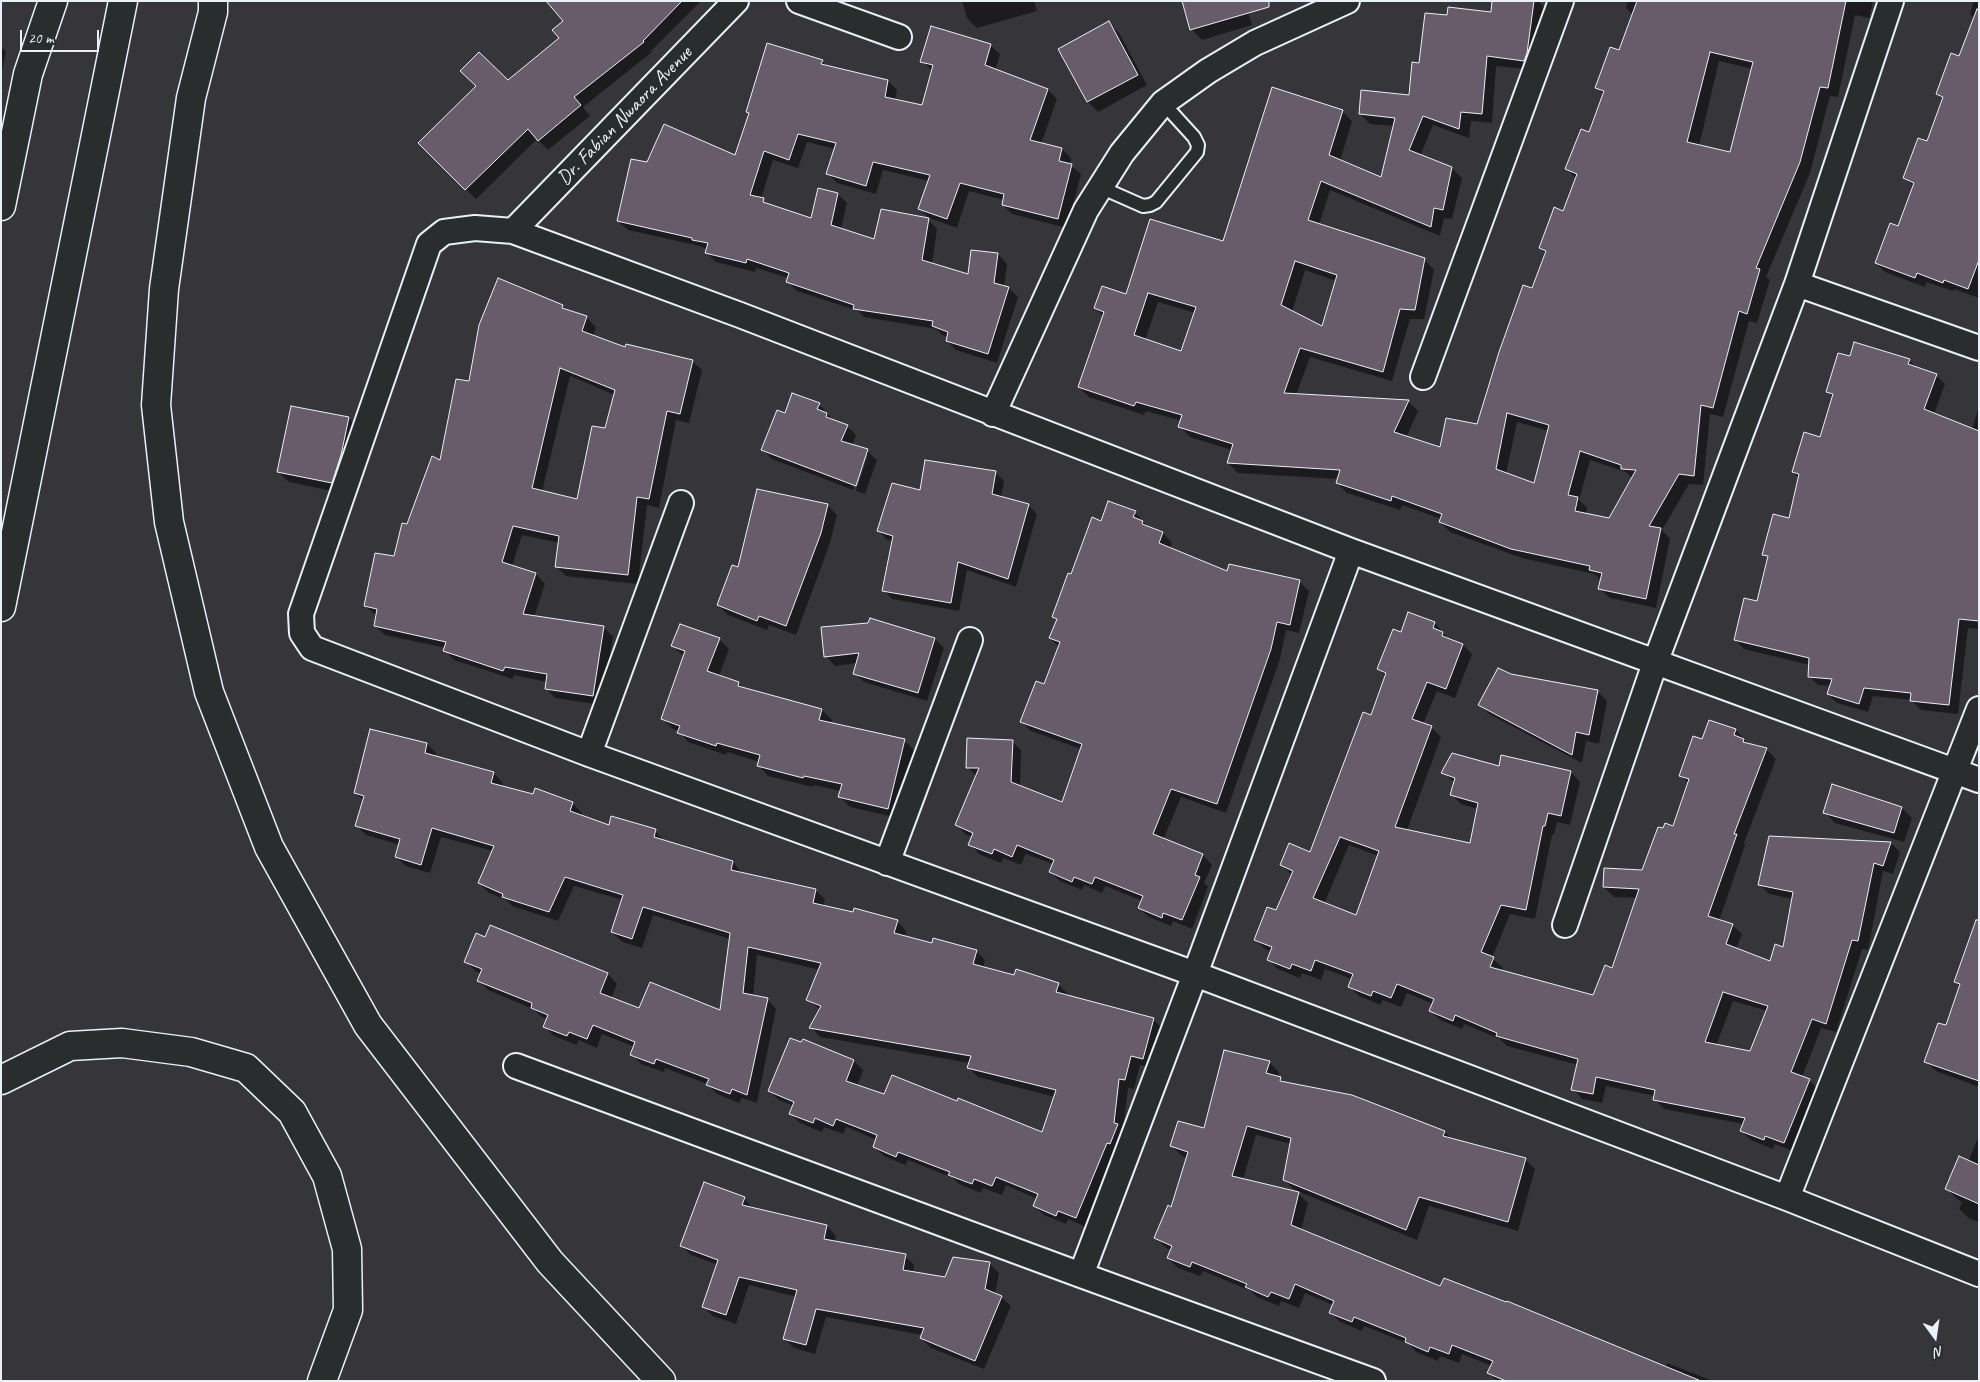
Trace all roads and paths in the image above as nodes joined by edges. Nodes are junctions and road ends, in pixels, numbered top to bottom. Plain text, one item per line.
1 (53, 1) edge
2 (123, 1) edge
3 (214, 1) edge
4 (736, 1) edge
5 (799, 1) edge
6 (1347, 1) edge
7 (1561, 1) edge
8 (1891, 1) edge
9 (899, 37) dead end
10 (1163, 103) junction
11 (1100, 187) junction
12 (1, 206) edge
13 (513, 231) junction
14 (1797, 284) junction
15 (1979, 348) edge
16 (1423, 376) dead end
17 (993, 414) junction
18 (681, 503) dead end
19 (1351, 551) junction
20 (1, 607) edge
21 (970, 640) dead end
22 (1655, 663) junction
23 (1979, 709) edge
24 (589, 754) junction
25 (1956, 771) junction
26 (1979, 780) edge
27 (887, 862) junction
28 (1564, 925) dead end
29 (1195, 974) junction
30 (516, 1066) dead end
31 (1, 1080) edge
32 (1787, 1198) junction
33 (1979, 1274) edge
34 (1081, 1275) junction
35 (322, 1381) edge
36 (661, 1381) edge
37 (1373, 1381) edge

1 - 12 main road
2 - 20 main road
3 - 36 main road
4 - 13 street, Dr. Fabian Nwaora Avenue
5 - 9 street
6 - 10 street
7 - 16 street
8 - 14 street
10 - 11 street
10 - 11 lane
11 - 17 street
13 - 17 street
13 - 24 street
14 - 15 street
14 - 22 street
17 - 19 street
18 - 24 street
19 - 22 street
19 - 29 street
21 - 27 street
22 - 25 street
22 - 28 street
23 - 25 street
24 - 27 street
25 - 26 street
25 - 32 street
27 - 29 street
29 - 32 street
29 - 34 street
30 - 34 street
31 - 35 main road
32 - 33 street
34 - 37 street

